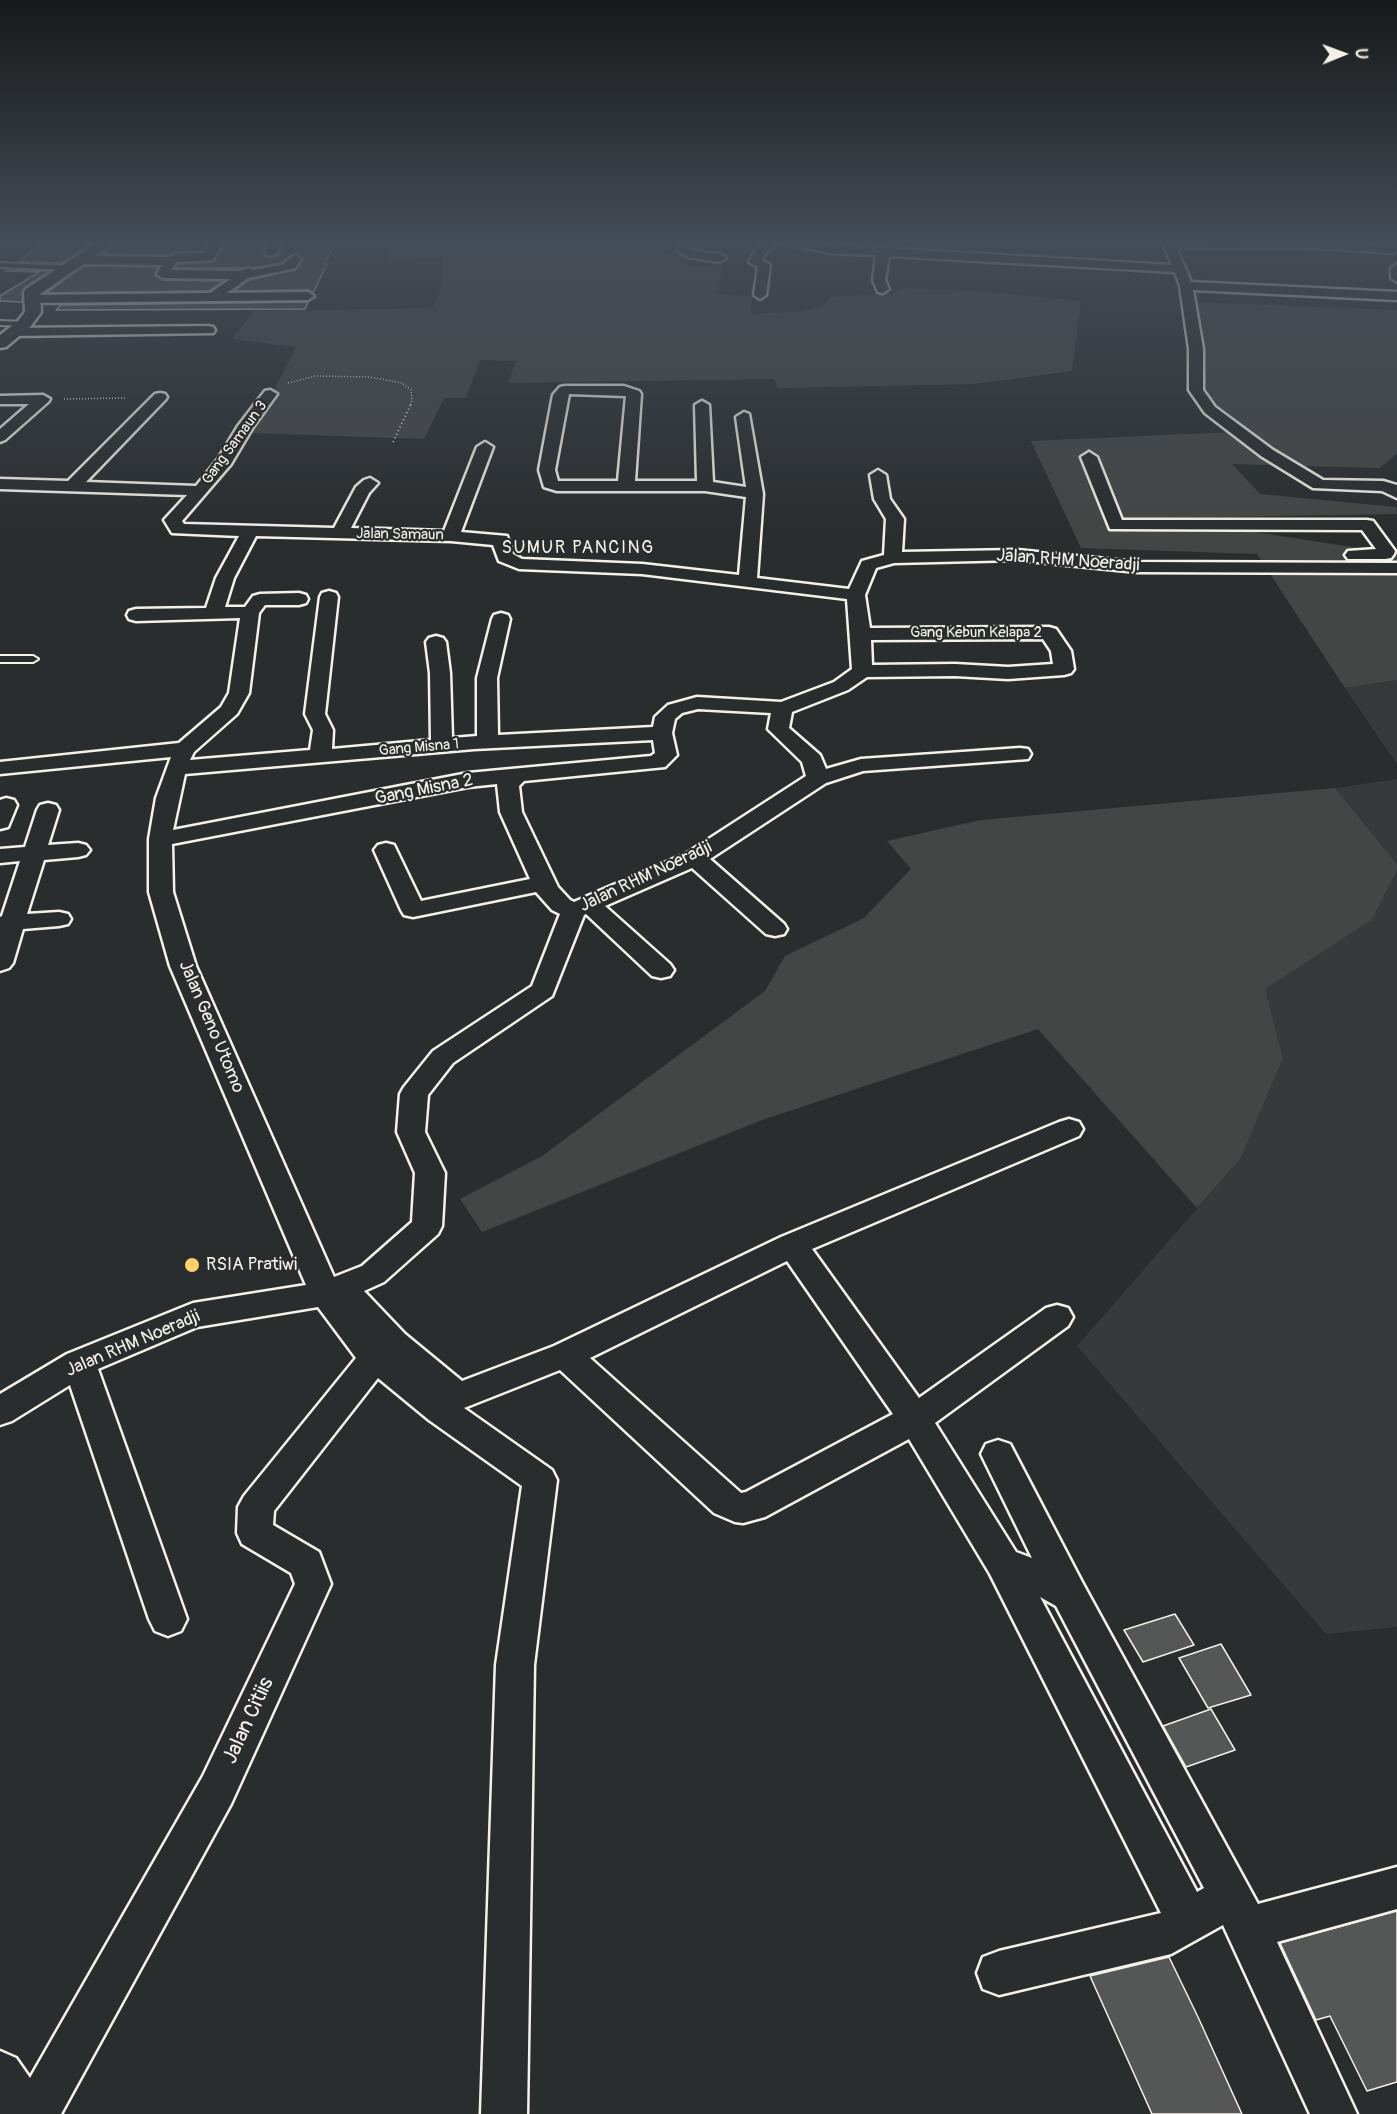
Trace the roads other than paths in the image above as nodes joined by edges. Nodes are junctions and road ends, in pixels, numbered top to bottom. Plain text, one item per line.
1 (1189, 340) edge
2 (270, 394) road end
3 (160, 397) road end
4 (0, 400) edge
5 (702, 405) dead end
6 (744, 417) dead end
7 (0, 436) edge
8 (485, 447) dead end
9 (1089, 457) dead end
10 (878, 475) dead end
11 (370, 483) dead end
12 (0, 484) edge
13 (74, 485) junction
14 (626, 486) junction
15 (705, 486) junction
16 (200, 491) junction
17 (1397, 493) edge
18 (755, 495) junction
19 (1356, 508) dead end
20 (1116, 525) junction
21 (1366, 525) junction
22 (250, 531) junction
23 (340, 533) junction
24 (451, 536) junction
25 (892, 558) junction
26 (1135, 561) junction
27 (1397, 568) edge
28 (748, 581) junction
29 (856, 595) junction
30 (329, 597) dead end
31 (299, 599) dead end
32 (250, 612) junction
33 (214, 613) junction
34 (136, 615) dead end
35 (501, 619) dead end
36 (861, 634) junction
37 (435, 642) dead end
38 (0, 659) edge
39 (33, 660) dead end
40 (862, 671) junction
41 (783, 708) junction
42 (662, 733) junction
43 (488, 742) junction
44 (442, 746) junction
45 (1020, 754) dead end
46 (320, 756) junction
47 (180, 759) junction
48 (0, 768) edge
49 (518, 775) junction
50 (818, 778) junction
51 (48, 810) dead end
52 (160, 839) junction
53 (78, 850) dead end
54 (386, 850) dead end
55 (34, 853) junction
56 (0, 856) edge
57 (695, 858) junction
58 (544, 883) junction
59 (581, 908) junction
60 (59, 919) dead end
61 (6, 924) edge
62 (775, 929) dead end
63 (0, 963) edge
64 (661, 970) dead end
65 (1069, 1129) dead end
66 (792, 1245) junction
67 (334, 1291) junction
68 (1057, 1317) dead end
69 (565, 1355) junction
70 (375, 1358) junction
71 (79, 1363) junction
72 (416, 1376) junction
73 (450, 1403) junction
74 (0, 1410) edge
75 (915, 1419) junction
76 (998, 1454) dead end
77 (1039, 1580) junction
78 (168, 1619) dead end
79 (1397, 1888) edge
80 (1239, 1912) junction
81 (1189, 1922) junction
82 (999, 1973) dead end
83 (0, 2074) edge
84 (27, 2114) edge
85 (35, 2114) edge
86 (504, 2114) edge
87 (1334, 2114) edge

1 - 17 street
2 - 16 street, Gang Samaun 3
3 - 13 street
4 - 7 street
5 - 15 street
6 - 18 street
8 - 24 street
9 - 20 street
10 - 25 street
11 - 23 street
12 - 13 street
13 - 16 street
14 - 14 street
14 - 15 street
15 - 18 street
16 - 22 street, Jalan Samaun
18 - 28 street
19 - 21 street
20 - 21 street
20 - 26 street
21 - 26 street
22 - 23 street, Jalan Samaun
22 - 33 street
23 - 24 street, Jalan Samaun
24 - 28 street, Jalan Samaun
25 - 26 street, Jalan RHM Noeradji
25 - 29 street, Jalan RHM Noeradji
26 - 27 street, Jalan RHM Noeradji
28 - 29 street, Jalan Samaun
29 - 36 street, Jalan RHM Noeradji
30 - 46 street
31 - 32 street
32 - 33 street
32 - 47 street
33 - 34 street
35 - 43 street
36 - 40 street, Jalan RHM Noeradji
36 - 40 street, Gang Kebun Kelapa 2
37 - 44 street
38 - 39 lane
40 - 41 street
41 - 42 street
41 - 50 street
42 - 43 street, Gang Misna 1
42 - 49 street, Gang Misna 2
43 - 44 street, Gang Misna 1
44 - 46 street, Gang Misna 1
45 - 50 street, Jalan RHM Noeradji
46 - 47 street, Gang Misna 1
47 - 48 street, Gang Misna 1
47 - 52 street, Jalan Geno Utomo
49 - 52 street, Gang Misna 2
49 - 58 street
50 - 57 street, Jalan RHM Noeradji
51 - 55 street
52 - 67 street, Jalan Geno Utomo
53 - 55 street
54 - 58 street
55 - 56 street
55 - 61 street
57 - 59 street, Jalan RHM Noeradji
57 - 62 street
58 - 59 street
59 - 64 street
59 - 67 street, Jalan RHM Noeradji
60 - 61 street
61 - 63 street
65 - 66 street
66 - 69 street
66 - 75 street
67 - 70 street
67 - 71 street, Jalan RHM Noeradji
67 - 72 street
68 - 75 street
69 - 73 street
69 - 75 street
70 - 72 street
70 - 85 street, Jalan Citiis
71 - 74 street, Jalan RHM Noeradji
71 - 78 street
72 - 73 street
73 - 86 street
75 - 77 street
76 - 77 street
77 - 80 street
77 - 81 street
79 - 80 street
80 - 81 street
80 - 87 street
81 - 82 street
83 - 84 street

